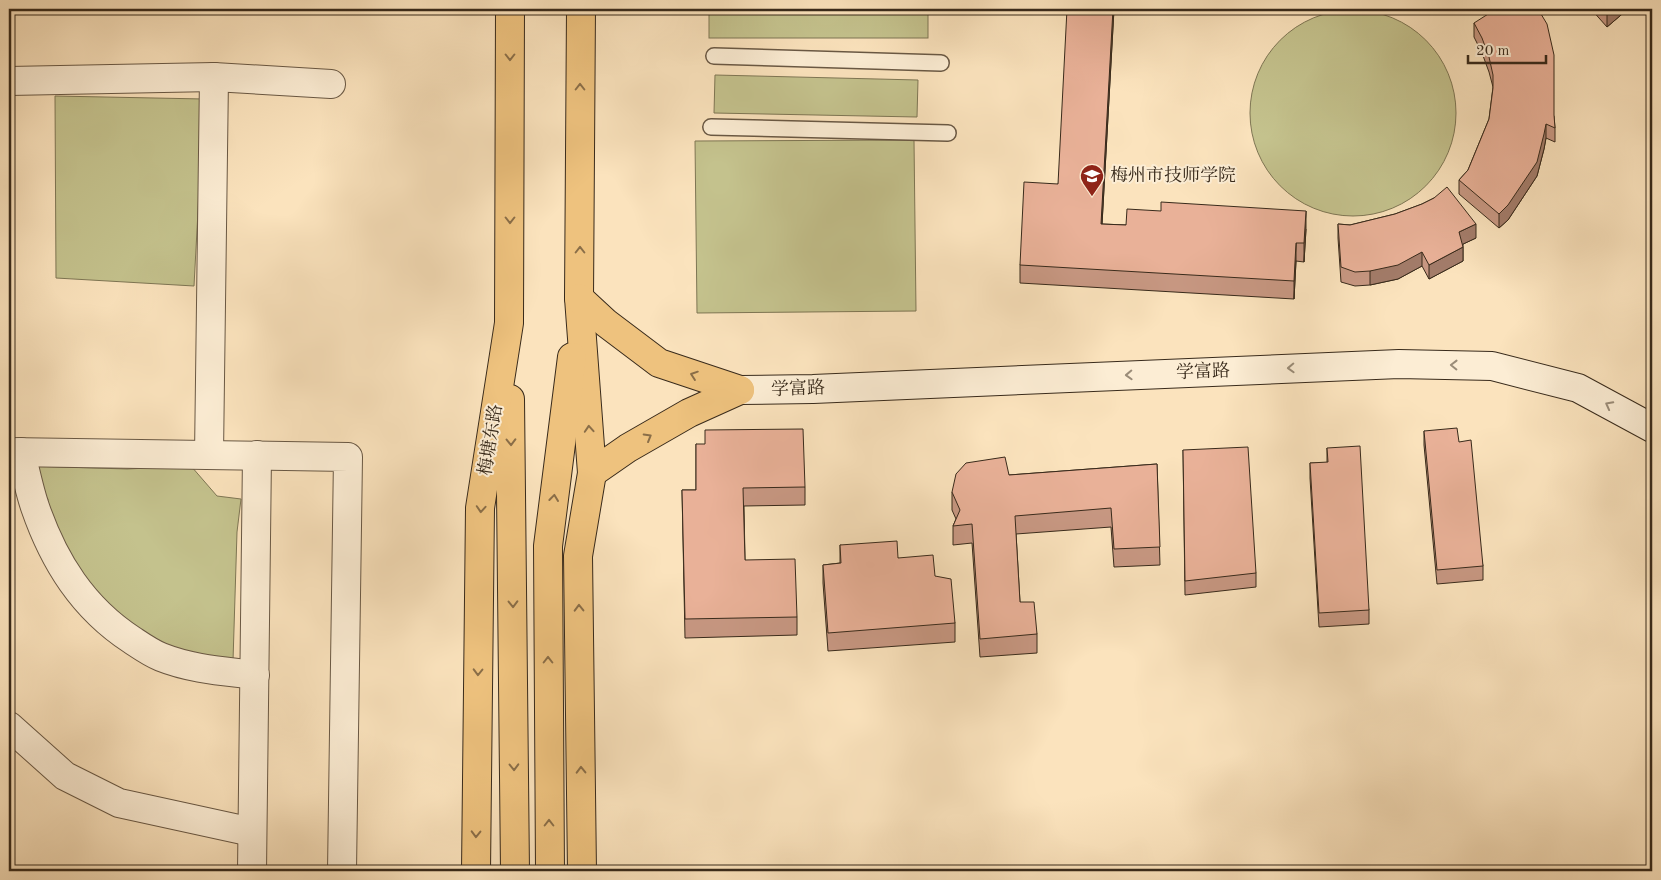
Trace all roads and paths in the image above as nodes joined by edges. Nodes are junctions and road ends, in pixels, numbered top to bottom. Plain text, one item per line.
1 (510, 9) edge
2 (581, 9) edge
3 (714, 56) dead end
4 (941, 63) dead end
5 (214, 77) junction
6 (9, 80) edge
7 (331, 84) dead end
8 (711, 127) dead end
9 (948, 133) dead end
10 (579, 298) junction
11 (510, 323) junction
12 (740, 390) junction
13 (1652, 428) edge
14 (15, 452) edge
15 (209, 455) junction
16 (257, 455) junction
17 (592, 473) junction
18 (254, 675) junction
19 (9, 726) edge
20 (252, 832) junction
21 (252, 871) edge
22 (342, 871) edge
23 (476, 871) edge
24 (515, 871) edge
25 (550, 871) edge
26 (582, 871) edge

1 -> 11 main road, 梅塘东路
10 -> 2 main road
3 - 4 lane
5 - 6 street
5 - 7 street
5 - 15 street
8 - 9 lane
12 -> 10 main road
17 -> 10 main road
25 -> 10 main road
11 -> 23 main road, 梅塘东路
11 -> 24 main road
13 -> 12 street, 学富路
17 -> 12 main road
14 - 15 street
14 - 18 street
15 - 16 street
16 - 18 street
16 - 22 street
26 -> 17 main road
18 - 20 street
19 - 20 street
20 - 21 street

